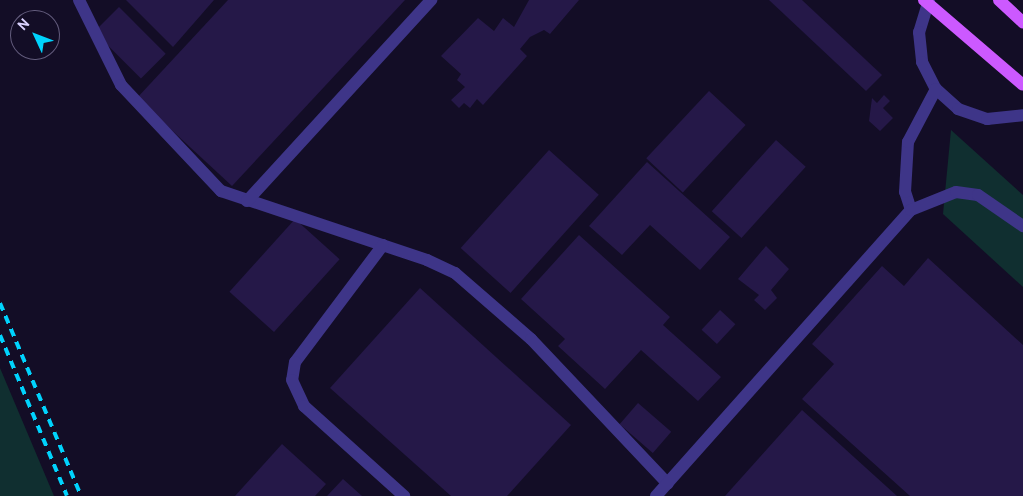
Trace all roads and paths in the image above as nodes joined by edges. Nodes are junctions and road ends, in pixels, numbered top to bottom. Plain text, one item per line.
1 (79, 0) edge
2 (431, 0) edge
3 (999, 0) edge
4 (927, 1) edge
5 (1023, 22) edge
6 (1023, 85) edge
7 (936, 89) junction
8 (1023, 115) edge
9 (247, 201) junction
10 (911, 210) junction
11 (1023, 226) edge
12 (383, 245) junction
13 (668, 484) junction
14 (404, 496) edge
15 (656, 496) edge

1 - 9 street
2 - 9 street
3 - 5 main road
4 - 6 main road
4 - 7 street
7 - 8 street
7 - 10 street
9 - 12 street
10 - 11 street
10 - 13 street
12 - 13 street
12 - 14 street
13 - 15 street

